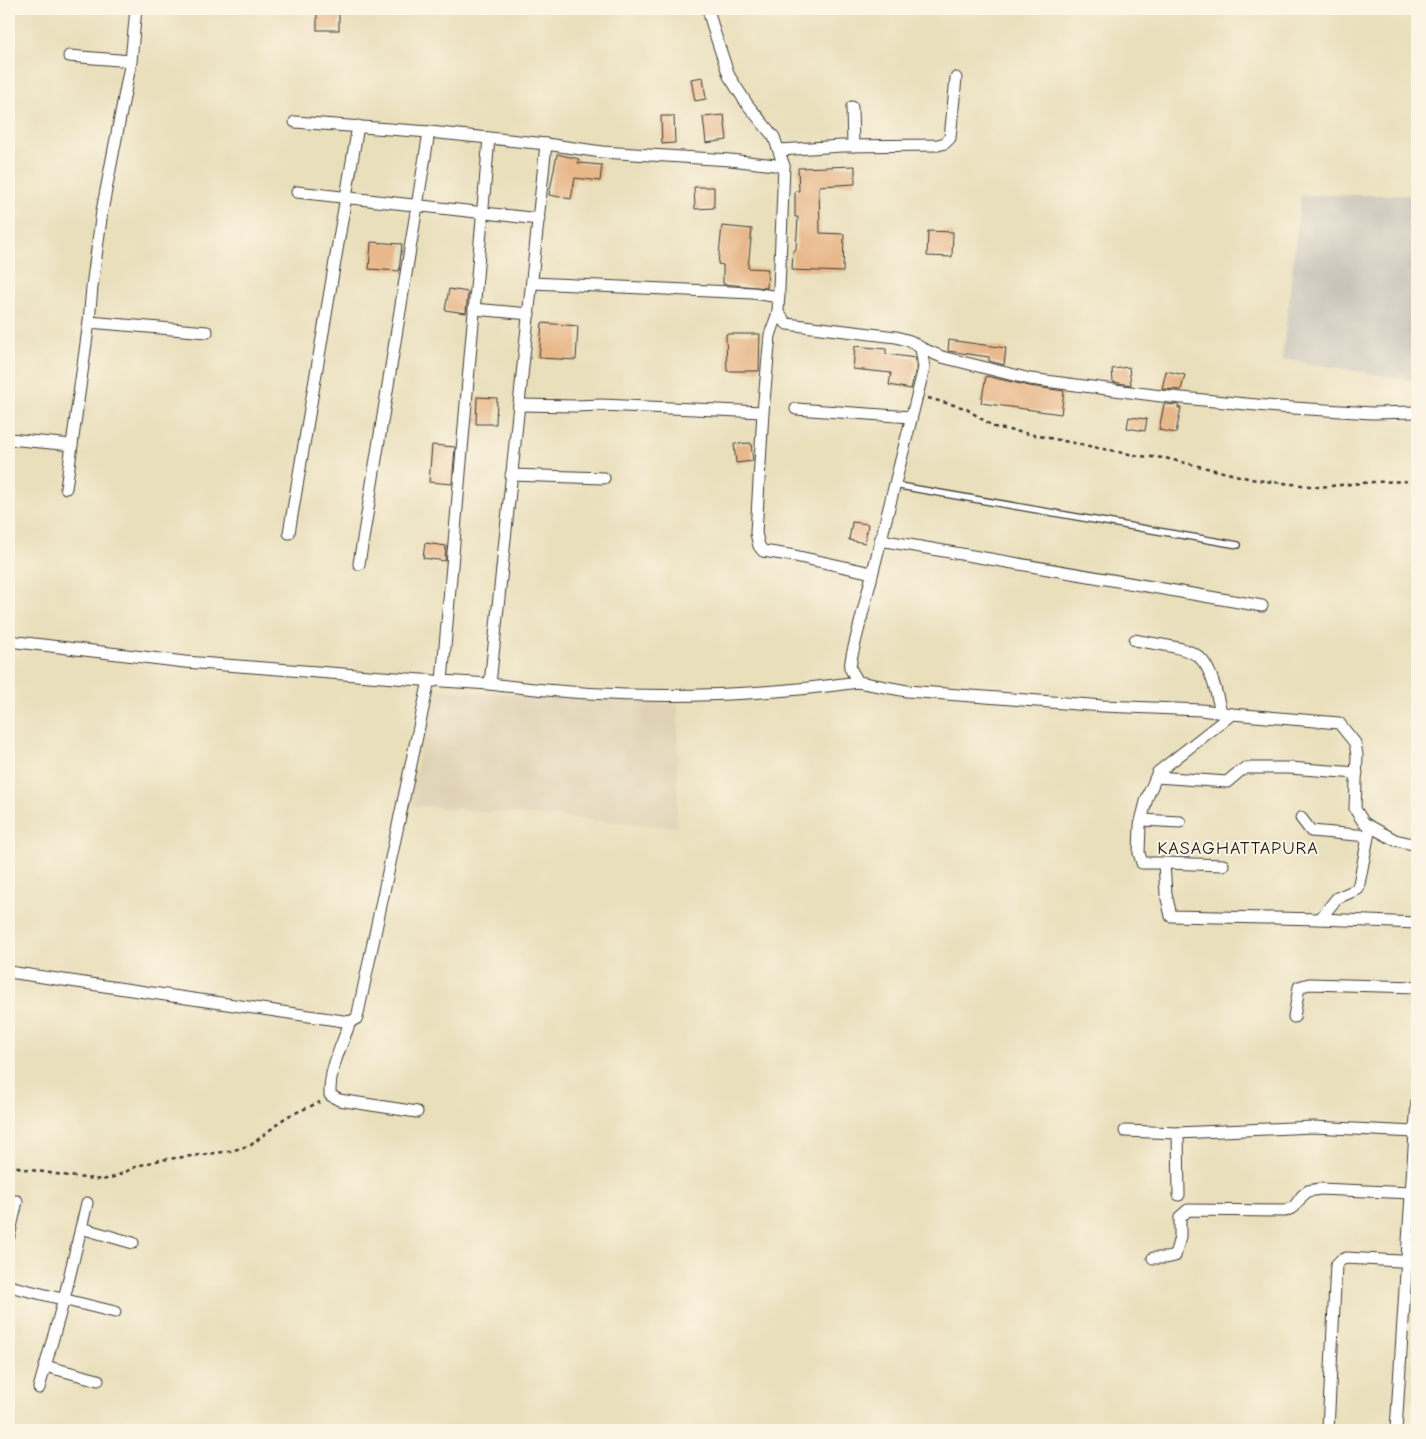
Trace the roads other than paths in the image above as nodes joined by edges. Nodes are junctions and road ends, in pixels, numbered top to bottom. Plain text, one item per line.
1 (136, 9) edge
2 (708, 9) edge
3 (69, 56) dead end
4 (131, 60) junction
5 (956, 78) dead end
6 (852, 107) dead end
7 (295, 122) dead end
8 (358, 126) junction
9 (429, 132) junction
10 (488, 138) junction
11 (546, 144) junction
12 (853, 146) junction
13 (779, 150) junction
14 (784, 166) junction
15 (298, 192) dead end
16 (347, 199) junction
17 (417, 206) junction
18 (482, 214) junction
19 (539, 219) junction
20 (532, 283) junction
21 (779, 297) junction
22 (474, 309) junction
23 (778, 313) junction
24 (529, 314) junction
25 (89, 322) junction
26 (207, 332) dead end
27 (921, 348) junction
28 (519, 405) junction
29 (796, 409) dead end
30 (764, 412) junction
31 (1417, 412) edge
32 (911, 417) junction
33 (9, 439) edge
34 (72, 445) junction
35 (512, 475) junction
36 (604, 478) dead end
37 (894, 485) junction
38 (66, 488) dead end
39 (289, 533) dead end
40 (880, 540) junction
41 (1238, 545) dead end
42 (359, 564) dead end
43 (872, 573) junction
44 (1262, 606) dead end
45 (1135, 640) dead end
46 (9, 641) edge
47 (429, 680) junction
48 (442, 681) junction
49 (858, 682) junction
50 (490, 684) junction
51 (1221, 712) junction
52 (1232, 714) junction
53 (1357, 773) junction
54 (1156, 777) junction
55 (1301, 818) dead end
56 (1142, 820) junction
57 (1180, 822) dead end
58 (1370, 831) junction
59 (1417, 845) edge
60 (1164, 863) junction
61 (1223, 865) dead end
62 (1320, 919) junction
63 (1417, 923) edge
64 (9, 972) edge
65 (1417, 987) edge
66 (1294, 1017) dead end
67 (350, 1022) junction
68 (1417, 1102) edge
69 (417, 1112) dead end
70 (1125, 1131) dead end
71 (1415, 1132) junction
72 (1178, 1133) junction
73 (1412, 1193) junction
74 (1179, 1195) dead end
75 (17, 1201) dead end
76 (87, 1203) dead end
77 (81, 1228) junction
78 (9, 1236) edge
79 (133, 1243) dead end
80 (1153, 1258) dead end
81 (1412, 1261) edge
82 (9, 1286) edge
83 (64, 1299) junction
84 (115, 1312) dead end
85 (45, 1366) junction
86 (98, 1380) dead end
87 (39, 1388) dead end
88 (1328, 1430) edge
89 (1396, 1430) edge

1 - 4 street
2 - 13 street
3 - 4 street
4 - 25 street
5 - 12 street
6 - 12 street
7 - 8 street
8 - 9 street
8 - 16 street
9 - 10 street
9 - 17 street
10 - 11 street
10 - 18 street
11 - 14 street
11 - 19 street
12 - 13 street
13 - 14 street
14 - 21 street
15 - 16 street
16 - 17 street
16 - 39 street
17 - 18 street
17 - 42 street
18 - 19 street
18 - 22 street
19 - 20 street
20 - 21 street
20 - 24 street
21 - 23 street
22 - 24 street
22 - 48 street
23 - 27 street
23 - 30 street
24 - 28 street
25 - 26 street
25 - 34 street
27 - 31 street
27 - 32 street
28 - 30 street
28 - 35 street
29 - 32 street
30 - 43 street
32 - 37 street
33 - 34 street
34 - 38 street
35 - 36 street
35 - 50 street
37 - 40 street
37 - 41 lane
40 - 43 street
40 - 44 street
43 - 49 street
45 - 51 street
46 - 47 street
47 - 48 street
47 - 67 street
48 - 50 street
49 - 50 street
49 - 51 street
51 - 52 street
52 - 53 street
52 - 54 street
53 - 54 street
53 - 58 street
54 - 56 street
55 - 58 street
56 - 57 street
56 - 60 street
58 - 59 street
58 - 62 street
60 - 61 street
60 - 62 street
62 - 63 street
64 - 67 street
65 - 66 street
67 - 69 street
68 - 71 street
70 - 72 street
71 - 72 street
71 - 73 street
72 - 74 street
73 - 80 street
73 - 81 street
75 - 78 street
76 - 77 street
77 - 79 street
77 - 83 street
81 - 88 street
81 - 89 street
82 - 83 street
83 - 84 street
83 - 85 street
85 - 86 street
85 - 87 street

